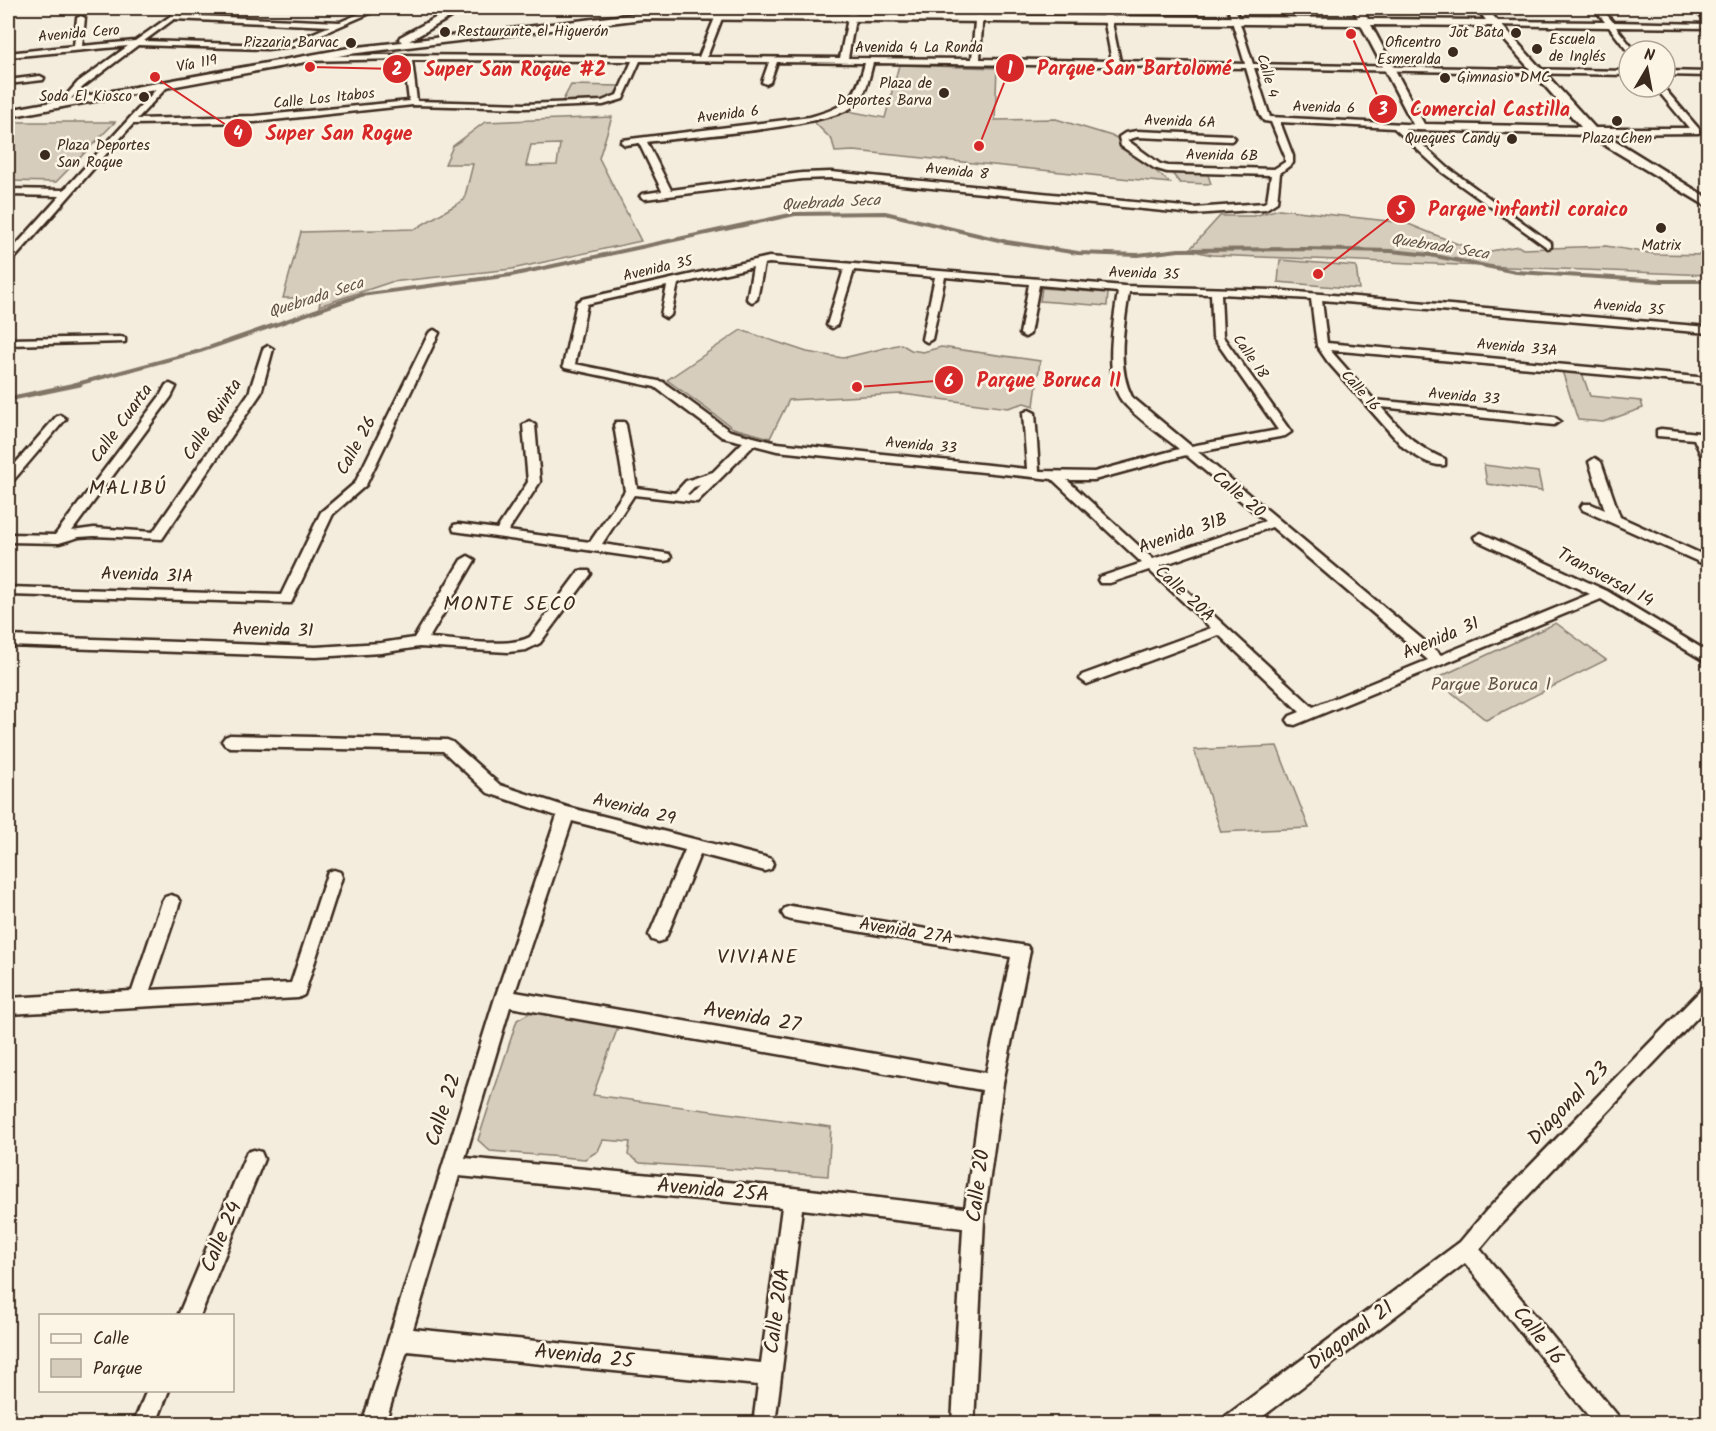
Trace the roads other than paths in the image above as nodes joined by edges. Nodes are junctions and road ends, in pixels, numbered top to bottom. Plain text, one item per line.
1 (184, 8) edge
2 (378, 8) edge
3 (426, 8) edge
4 (1232, 8) edge
5 (1357, 8) edge
6 (1481, 8) edge
7 (1598, 8) edge
8 (1695, 8) edge
9 (457, 10) edge
10 (720, 11) edge
11 (853, 12) edge
12 (979, 12) edge
13 (1107, 13) edge
14 (172, 17) junction
15 (81, 18) dead end
16 (1708, 19) edge
17 (1236, 20) junction
18 (1364, 22) junction
19 (1494, 23) junction
20 (343, 24) junction
21 (1611, 25) junction
22 (1708, 26) edge
23 (419, 38) junction
24 (1622, 39) edge
25 (134, 43) junction
26 (78, 44) junction
27 (8, 49) edge
28 (351, 54) junction
29 (8, 55) edge
30 (408, 58) junction
31 (637, 59) junction
32 (702, 59) junction
33 (774, 60) junction
34 (843, 61) junction
35 (976, 61) junction
36 (869, 62) junction
37 (1116, 63) junction
38 (1250, 66) junction
39 (1388, 69) junction
40 (1537, 71) junction
41 (1617, 73) edge
42 (1677, 73) edge
43 (1708, 74) edge
44 (40, 78) dead end
45 (8, 82) edge
46 (766, 82) dead end
47 (164, 86) junction
48 (1669, 99) edge
49 (412, 103) junction
50 (62, 105) junction
51 (8, 114) edge
52 (1275, 121) junction
53 (130, 122) junction
54 (1397, 126) junction
55 (1420, 127) junction
56 (1591, 131) junction
57 (1231, 138) dead end
58 (642, 140) junction
59 (625, 142) dead end
60 (1167, 169) joint
61 (1276, 172) junction
62 (8, 192) edge
63 (667, 192) junction
64 (67, 193) junction
65 (645, 196) dead end
66 (1708, 203) edge
67 (1266, 206) joint
68 (1548, 245) dead end
69 (8, 259) edge
70 (759, 262) junction
71 (850, 265) junction
72 (941, 273) junction
73 (673, 281) junction
74 (1035, 281) junction
75 (1124, 289) junction
76 (1216, 291) junction
77 (1316, 297) junction
78 (752, 299) dead end
79 (666, 315) dead end
80 (832, 325) dead end
81 (1708, 330) edge
82 (434, 333) dead end
83 (1025, 334) dead end
84 (927, 339) dead end
85 (121, 340) dead end
86 (8, 342) edge
87 (1322, 346) junction
88 (268, 349) dead end
89 (569, 366) joint
90 (1708, 381) edge
91 (170, 387) dead end
92 (1371, 403) junction
93 (1029, 413) dead end
94 (60, 419) dead end
95 (1554, 421) dead end
96 (529, 424) dead end
97 (620, 425) dead end
98 (1285, 432) joint
99 (1661, 433) dead end
100 (1704, 436) edge
101 (752, 440) junction
102 (1185, 451) junction
103 (1708, 457) edge
104 (1441, 462) dead end
105 (1595, 462) dead end
106 (1033, 473) junction
107 (1056, 476) junction
108 (8, 479) edge
109 (631, 491) junction
110 (1587, 507) dead end
111 (1614, 519) junction
112 (1272, 523) junction
113 (459, 528) dead end
114 (500, 534) junction
115 (1481, 537) dead end
116 (8, 538) edge
117 (59, 539) junction
118 (593, 547) junction
119 (664, 557) dead end
120 (468, 560) dead end
121 (1708, 562) edge
122 (1151, 564) junction
123 (584, 574) dead end
124 (1105, 580) dead end
125 (8, 591) edge
126 (1602, 594) junction
127 (285, 600) joint
128 (1221, 629) junction
129 (8, 641) edge
130 (419, 642) junction
131 (1708, 658) edge
132 (1439, 661) junction
133 (1087, 679) dead end
134 (1311, 713) junction
135 (1295, 720) dead end
136 (230, 741) dead end
137 (566, 813) junction
138 (695, 846) junction
139 (765, 864) dead end
140 (334, 877) dead end
141 (171, 902) dead end
142 (791, 913) dead end
143 (658, 935) dead end
144 (1021, 951) joint
145 (1708, 994) edge
146 (504, 998) junction
147 (138, 999) junction
148 (8, 1006) edge
149 (993, 1083) junction
150 (255, 1159) dead end
151 (451, 1166) junction
152 (793, 1198) junction
153 (974, 1219) junction
154 (1467, 1249) junction
155 (190, 1314) edge
156 (399, 1339) junction
157 (770, 1375) junction
158 (157, 1392) edge
159 (144, 1424) edge
160 (373, 1424) edge
161 (764, 1424) edge
162 (963, 1424) edge
163 (1234, 1424) edge
164 (1610, 1424) edge

1 - 14 street
2 - 20 street, Avenida Cero
3 - 9 street
4 - 17 street, Calle 4
5 - 18 main road
6 - 19 main road
7 - 21 street
8 - 16 street
9 - 23 main road
10 - 11 main road, Vía 119
10 - 23 main road, Vía 119
10 - 32 street
11 - 12 main road, Vía 119
11 - 34 street
12 - 13 main road, Vía 119
12 - 35 street
13 - 17 main road, Vía 119
13 - 37 street
14 - 20 street
14 - 25 street
15 - 26 street
17 - 18 main road, Vía 119
17 - 38 street, Calle 4
18 - 19 main road, Vía 119
18 - 39 main road
19 - 21 street
19 - 40 main road
20 - 25 street, Avenida Cero
21 - 22 street
21 - 24 street
23 - 28 main road, Vía 119
25 - 26 street, Avenida Cero
25 - 50 street
26 - 27 street, Avenida Cero
26 - 29 street, Avenida Cero
28 - 30 street, Avenida 4 La Ronda
28 - 47 main road, Vía 119
30 - 31 street, Avenida 4 La Ronda
30 - 49 street
31 - 32 street, Avenida 4 La Ronda
31 - 49 street, Calle Los Itabos
32 - 33 street, Avenida 4 La Ronda
33 - 34 street, Avenida 4 La Ronda
33 - 46 street
34 - 36 street, Avenida 4 La Ronda
35 - 36 street, Avenida 4 La Ronda
35 - 37 street, Avenida 4 La Ronda
36 - 58 street, Avenida 6
37 - 38 street, Avenida 4 La Ronda
38 - 39 street, Avenida 4 La Ronda
38 - 52 street, Calle 4
39 - 40 street, Avenida 4 La Ronda
39 - 55 main road
40 - 41 street, Avenida 4 La Ronda
40 - 56 main road
42 - 43 street
44 - 45 street
47 - 50 main road, Vía 119
47 - 53 street
48 - 56 street, Avenida 6
49 - 53 street, Calle Los Itabos
50 - 51 main road, Vía 119
52 - 54 street, Avenida 6
52 - 61 street, Calle 4
53 - 64 street
54 - 55 street, Avenida 6
54 - 68 street
55 - 56 main road, Avenida 6
56 - 66 main road
57 - 60 street, Avenida 6A
58 - 59 street, Avenida 6
58 - 63 street
60 - 61 street, Avenida 6B
61 - 67 street, Calle 4
62 - 64 street
63 - 65 street, Avenida 8
63 - 67 street, Avenida 8
64 - 69 street
70 - 71 street, Avenida 35
70 - 73 street, Avenida 35
70 - 78 street
71 - 72 street, Avenida 35
71 - 80 street
72 - 74 street, Avenida 35
72 - 84 street
73 - 79 street
73 - 89 street, Avenida 35
74 - 75 street, Avenida 35
74 - 83 street
75 - 76 street, Avenida 35
75 - 102 street, Calle 20
76 - 77 street, Avenida 35
76 - 98 street, Calle 18
77 - 81 street, Avenida 35
77 - 87 street
82 - 127 street, Calle 26
85 - 86 street
87 - 90 street, Avenida 33A
87 - 92 street, Calle 16
88 - 117 street, Calle Quinta
89 - 101 street, Avenida 33
91 - 117 street, Calle Cuarta
92 - 95 street, Avenida 33
92 - 104 street, Calle 16
93 - 106 street
94 - 108 street
96 - 114 street
97 - 109 street
98 - 102 street, Avenida 33
99 - 100 street
100 - 103 street
101 - 106 street, Avenida 33
101 - 109 street
102 - 107 street, Avenida 33
102 - 112 street, Calle 20
105 - 111 street
106 - 107 street, Avenida 33
107 - 122 street, Calle 20A
109 - 118 street
110 - 111 street
111 - 121 street
112 - 122 street, Avenida 31B
112 - 132 street, Calle 20
113 - 114 street
114 - 118 street
115 - 126 street, Transversal 14
116 - 117 street
118 - 119 street
120 - 130 street
122 - 124 street, Avenida 31B
122 - 128 street, Calle 20A
123 - 130 street, Avenida 31
125 - 127 street, Avenida 31A
126 - 131 street, Transversal 14
126 - 132 street, Avenida 31
128 - 133 street
128 - 134 street, Calle 20A
129 - 130 street, Avenida 31
132 - 134 street, Avenida 31
134 - 135 street, Avenida 31
136 - 137 street, Avenida 29
137 - 138 street, Avenida 29
137 - 146 street, Calle 22
138 - 139 street, Avenida 29
138 - 143 street
140 - 147 street
141 - 147 street
142 - 144 street, Avenida 27A
144 - 149 street, Calle 20
145 - 154 street, Diagonal 23
146 - 149 street, Avenida 27
146 - 151 street, Calle 22
147 - 148 street
149 - 153 street, Calle 20
150 - 155 street, Calle 24
151 - 152 street, Avenida 25A
151 - 156 street, Calle 22
152 - 153 street, Avenida 25A
152 - 157 street, Calle 20A
153 - 162 street, Calle 20
154 - 163 street, Diagonal 21
154 - 164 street, Calle 16
156 - 157 street, Avenida 25
156 - 160 street, Calle 22
157 - 161 street, Calle 20A
158 - 159 street

